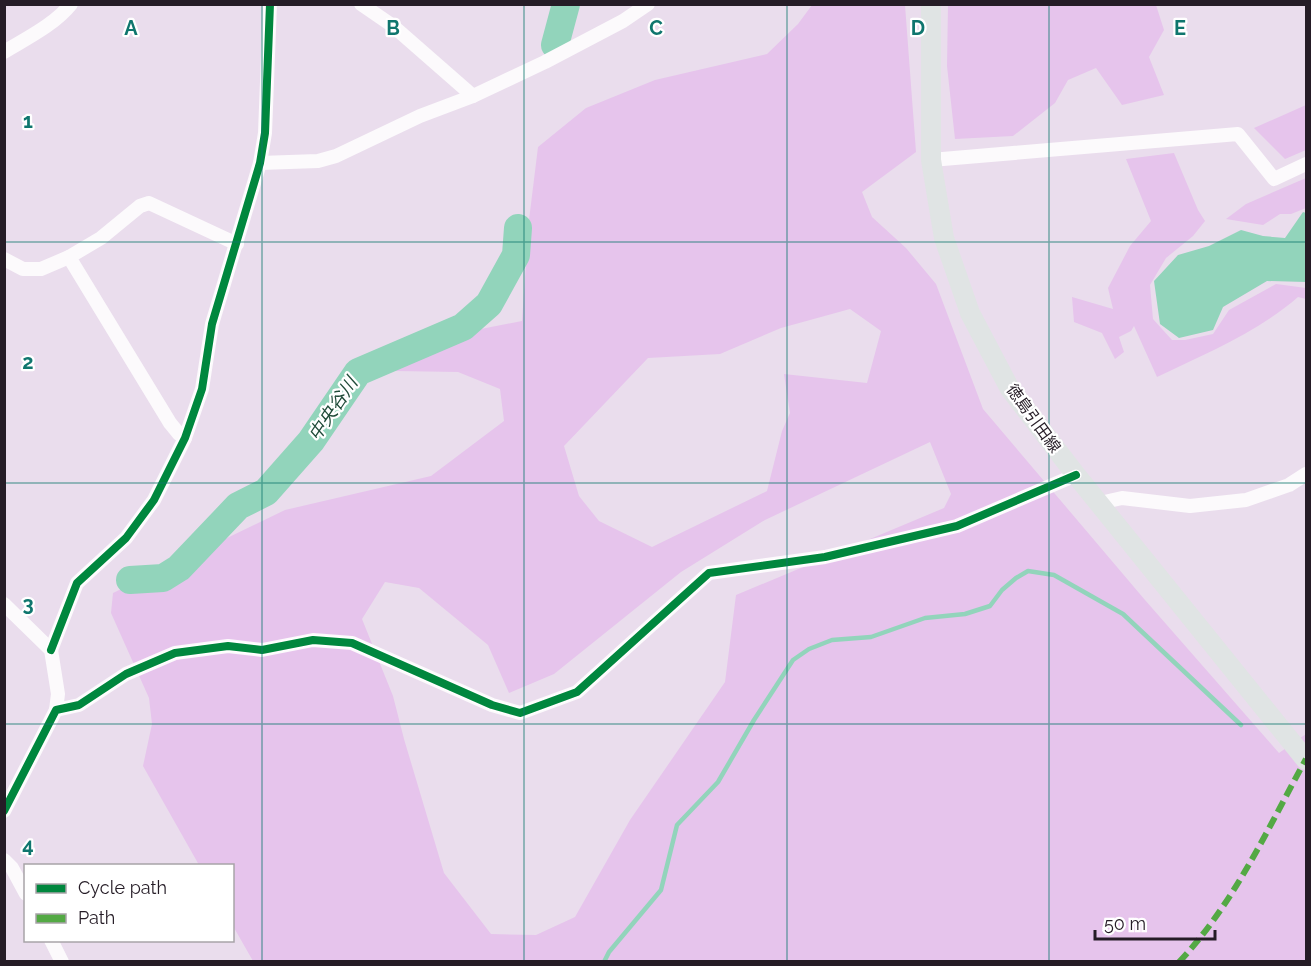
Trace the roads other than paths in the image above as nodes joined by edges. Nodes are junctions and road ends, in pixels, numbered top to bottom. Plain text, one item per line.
1 (71, 4) edge
2 (270, 4) edge
3 (361, 4) edge
4 (648, 4) edge
5 (931, 4) edge
6 (4, 52) edge
7 (472, 96) junction
8 (931, 160) junction
9 (260, 163) junction
10 (1306, 164) edge
11 (237, 244) junction
12 (69, 257) junction
13 (4, 259) edge
14 (185, 438) junction
15 (1306, 474) edge
16 (1076, 475) junction
17 (1100, 503) junction
18 (4, 604) edge
19 (51, 650) junction
20 (56, 710) junction
21 (1306, 760) edge
22 (4, 811) edge
23 (4, 860) edge
24 (24, 890) edge
25 (52, 942) edge
26 (62, 962) edge

1 - 6 street
2 - 9 street
3 - 7 street
4 - 7 street
5 - 8 main road, 徳島引田線
7 - 9 street
8 - 10 street
8 - 16 main road, 徳島引田線
9 - 11 street
11 - 12 street
11 - 14 street
12 - 13 street
12 - 14 street
14 - 19 street
15 - 17 street
16 - 17 main road, 徳島引田線
16 - 20 street
17 - 21 main road, 徳島引田線
18 - 19 street
19 - 20 street
20 - 22 street
23 - 24 street
25 - 26 street

